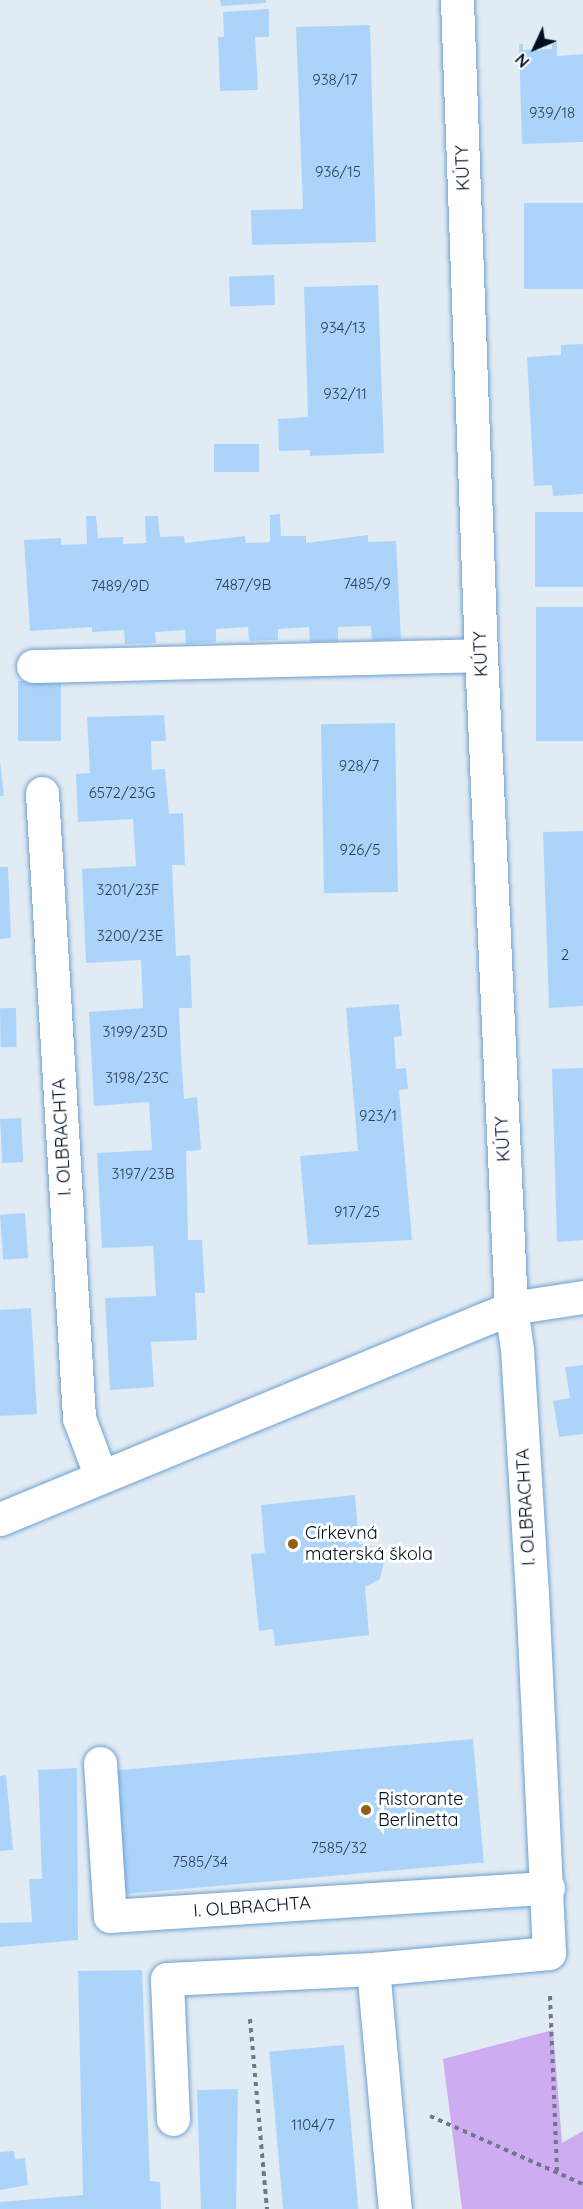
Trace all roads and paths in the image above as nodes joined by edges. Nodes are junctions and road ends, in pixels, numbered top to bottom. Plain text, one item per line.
1 (457, 0) edge
2 (481, 655) junction
3 (33, 666) dead end
4 (42, 794) dead end
5 (583, 1296) edge
6 (511, 1308) junction
7 (101, 1477) junction
8 (0, 1519) edge
9 (100, 1763) dead end
10 (548, 1888) junction
11 (372, 1969) junction
12 (246, 1976) junction
13 (551, 2015) dead end
14 (385, 2095) junction
15 (173, 2119) dead end
16 (557, 2173) junction
17 (583, 2184) edge
18 (267, 2209) edge
19 (395, 2209) edge

1 - 2 street, KÚTY
2 - 3 street
2 - 6 street, KÚTY
4 - 7 street, I. OLBRACHTA
5 - 6 street
6 - 7 street
6 - 10 street, I. OLBRACHTA
7 - 8 street
9 - 10 street, I. OLBRACHTA
10 - 11 street, I. OLBRACHTA
11 - 12 street
11 - 14 street
12 - 15 street
12 - 18 path
13 - 16 path
14 - 16 path
14 - 19 street
16 - 17 path

